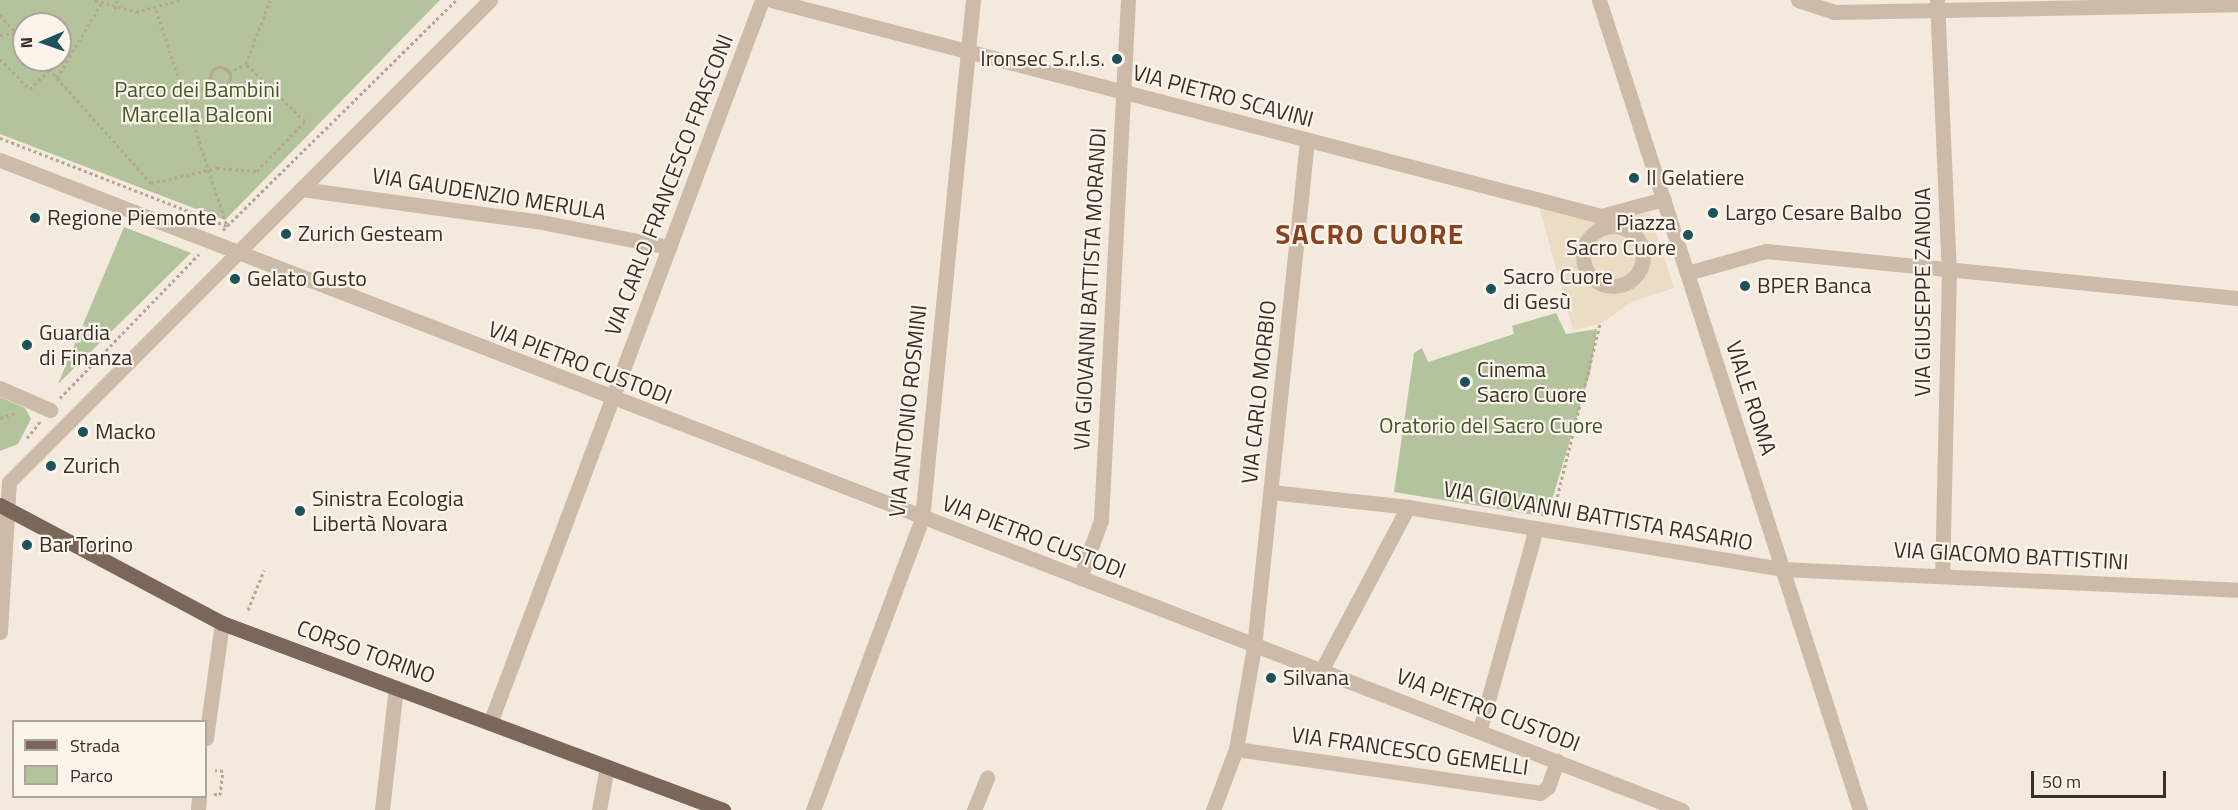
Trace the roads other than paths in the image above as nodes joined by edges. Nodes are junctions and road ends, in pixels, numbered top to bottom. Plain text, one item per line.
1 (490, 0) edge
2 (762, 0) edge
3 (771, 0) edge
4 (973, 0) edge
5 (1128, 0) edge
6 (1599, 0) edge
7 (1798, 0) edge
8 (1937, 4) edge
9 (2238, 4) edge
10 (968, 52) junction
11 (1122, 92) junction
12 (1307, 141) junction
13 (0, 160) edge
14 (301, 189) junction
15 (1664, 199) junction
16 (1601, 222) junction
17 (669, 247) junction
18 (236, 253) junction
19 (1949, 271) junction
20 (1687, 273) junction
21 (2238, 298) edge
22 (0, 388) edge
23 (612, 400) junction
24 (50, 410) dead end
25 (1271, 492) junction
26 (3, 506) edge
27 (1408, 507) junction
28 (922, 519) junction
29 (1536, 529) junction
30 (1781, 569) junction
31 (1942, 575) junction
32 (1080, 578) junction
33 (2238, 590) edge
34 (222, 623) junction
35 (0, 632) edge
36 (1254, 646) junction
37 (1321, 671) junction
38 (396, 688) junction
39 (490, 723) junction
40 (1480, 729) junction
41 (207, 731) edge
42 (1236, 748) junction
43 (1557, 761) junction
44 (607, 767) junction
45 (987, 777) dead end
46 (382, 810) edge
47 (599, 810) edge
48 (723, 810) edge
49 (813, 810) edge
50 (974, 810) edge
51 (1213, 810) edge
52 (1682, 810) edge
53 (1860, 810) edge

1 - 14 street
2 - 17 street, VIA CARLO FRANCESCO FRASCONI
3 - 10 street, VIA PIETRO SCAVINI
4 - 10 street, VIA ANTONIO ROSMINI
5 - 11 street, VIA GIOVANNI BATTISTA MORANDI
6 - 15 street, VIALE ROMA
7 - 8 street
8 - 9 street
8 - 19 street, VIA GIUSEPPE ZANOIA
10 - 11 street, VIA PIETRO SCAVINI
10 - 28 street, VIA ANTONIO ROSMINI
11 - 12 street, VIA PIETRO SCAVINI
11 - 32 street, VIA GIOVANNI BATTISTA MORANDI
12 - 16 street, VIA PIETRO SCAVINI
12 - 25 street, VIA CARLO MORBIO
13 - 18 street, VIA PIETRO CUSTODI
14 - 17 street, VIA GAUDENZIO MERULA
14 - 18 street
15 - 16 street, VIA PIETRO SCAVINI
15 - 20 street, VIALE ROMA
16 - 16 street
17 - 23 street, VIA CARLO FRANCESCO FRASCONI
18 - 23 street, VIA PIETRO CUSTODI
18 - 26 street
19 - 20 street
19 - 21 street
19 - 31 street, VIA GIUSEPPE ZANOIA
20 - 30 street, VIALE ROMA
22 - 24 street
23 - 28 street, VIA PIETRO CUSTODI
23 - 39 street, VIA CARLO FRANCESCO FRASCONI
25 - 27 street, VIA GIOVANNI BATTISTA RASARIO
25 - 36 street, VIA CARLO MORBIO
26 - 34 main road, CORSO TORINO
26 - 35 street
27 - 29 street, VIA GIOVANNI BATTISTA RASARIO
27 - 37 street, VIA GIOVANNI BATTISTA RASARIO
28 - 32 street, VIA PIETRO CUSTODI
28 - 49 street, VIA ANTONIO ROSMINI
29 - 30 street, VIA GIOVANNI BATTISTA RASARIO
29 - 40 street
30 - 31 street, VIA GIACOMO BATTISTINI
30 - 53 street, VIALE ROMA
31 - 33 street, VIA GIACOMO BATTISTINI
32 - 36 street, VIA PIETRO CUSTODI
34 - 38 main road, CORSO TORINO
34 - 41 street
36 - 37 street, VIA PIETRO CUSTODI
36 - 42 street, VIA CARLO MORBIO
37 - 40 street, VIA PIETRO CUSTODI
38 - 39 main road, CORSO TORINO
38 - 46 street
39 - 44 main road, CORSO TORINO
40 - 43 street, VIA PIETRO CUSTODI
42 - 43 street, VIA FRANCESCO GEMELLI
42 - 51 street, VIA CARLO MORBIO
43 - 52 street, VIA PIETRO CUSTODI
44 - 47 street
44 - 48 main road, CORSO TORINO
45 - 50 street

